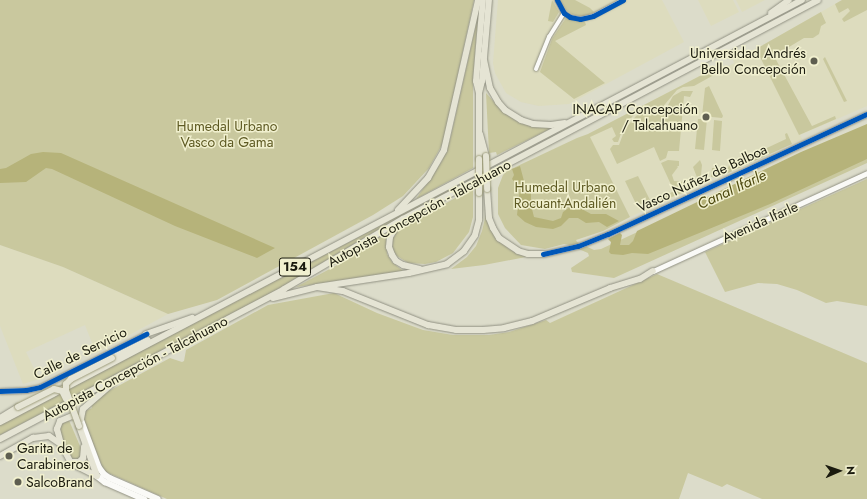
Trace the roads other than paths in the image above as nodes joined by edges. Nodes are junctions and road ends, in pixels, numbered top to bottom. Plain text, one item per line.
1 (478, 0) edge
2 (483, 0) edge
3 (490, 0) edge
4 (557, 0) edge
5 (623, 0) edge
6 (789, 0) edge
7 (802, 0) edge
8 (818, 0) edge
9 (564, 13) junction
10 (760, 22) junction
11 (483, 55) junction
12 (536, 70) dead end
13 (479, 93) junction
14 (867, 114) edge
15 (573, 121) junction
16 (479, 132) junction
17 (867, 173) edge
18 (403, 218) junction
19 (386, 219) junction
20 (543, 254) joint
21 (432, 269) junction
22 (653, 271) joint
23 (317, 287) junction
24 (258, 303) junction
25 (205, 314) junction
26 (176, 330) junction
27 (146, 334) joint
28 (128, 372) junction
29 (0, 390) edge
30 (0, 418) edge
31 (81, 419) junction
32 (0, 422) edge
33 (78, 426) junction
34 (0, 439) edge
35 (61, 444) junction
36 (0, 456) edge
37 (68, 460) junction
38 (96, 476) junction
39 (144, 499) edge
40 (158, 499) edge

1 - 19 main road
2 - 13 main road
3 - 11 main road
4 - 9 street
5 - 9 street
6 - 10 main road
7 - 10 main road, Autopista Concepción - Talcahuano
8 - 18 main road, Autopista Concepción - Talcahuano / 154
9 - 12 street
10 - 15 main road, Autopista Concepción - Talcahuano
11 - 13 main road
11 - 15 main road
13 - 16 main road
14 - 20 street, Vasco Núñez de Balboa
15 - 19 main road, Autopista Concepción - Talcahuano / 154
16 - 20 main road, bridge
16 - 21 main road, bridge
17 - 22 street, Avenida Ifarle
18 - 21 main road
18 - 24 main road, Autopista Concepción - Talcahuano / 154
19 - 25 main road, Autopista Concepción - Talcahuano / 154
21 - 23 main road
22 - 23 main road
23 - 24 main road
24 - 28 main road, Autopista Concepción - Talcahuano / 154
25 - 26 main road, Autopista Concepción - Talcahuano / 154
25 - 27 main road
26 - 32 main road, Autopista Concepción - Talcahuano / 154
26 - 33 main road, bridge
27 - 29 street, Calle de Servicio
28 - 31 main road
28 - 34 main road, Autopista Concepción - Talcahuano / 154
30 - 33 main road, bridge
31 - 35 main road
31 - 40 main road
33 - 37 main road
33 - 38 main road
35 - 36 main road
35 - 37 main road
37 - 38 main road
38 - 39 main road

